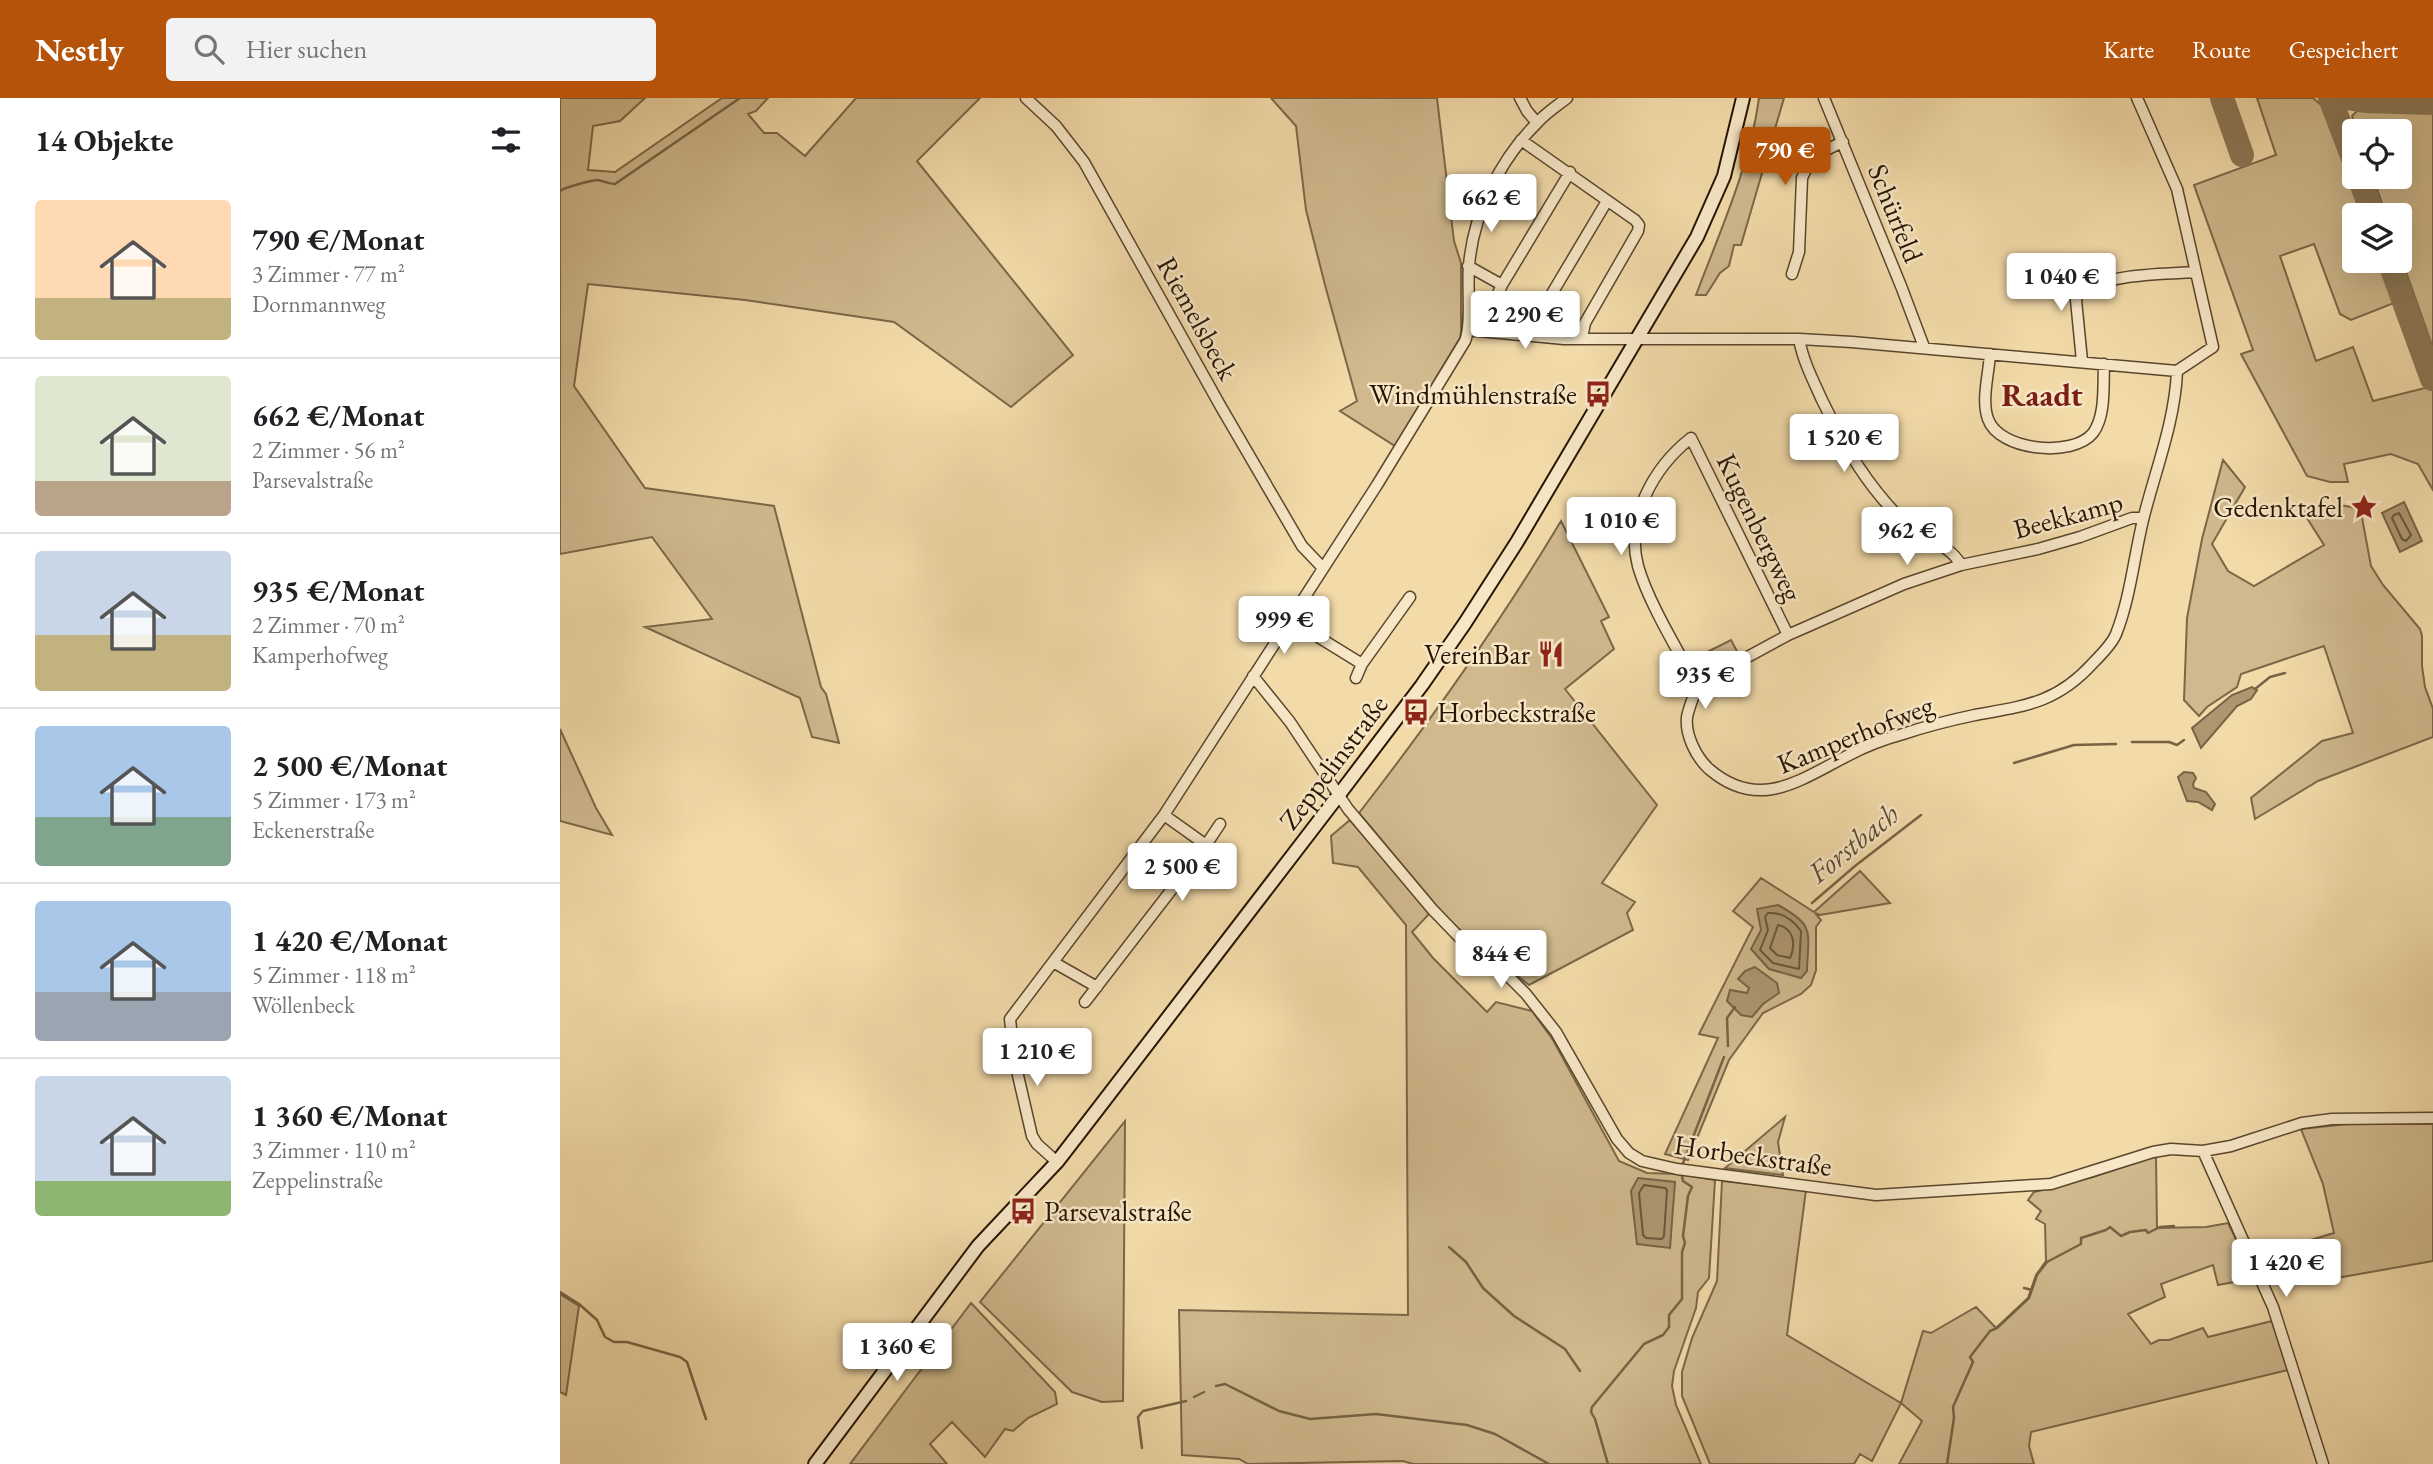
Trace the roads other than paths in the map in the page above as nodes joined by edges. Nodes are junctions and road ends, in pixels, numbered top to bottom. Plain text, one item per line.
1 (1026, 98) edge
2 (1520, 98) edge
3 (1567, 98) edge
4 (1744, 98) edge
5 (1824, 98) edge
6 (2137, 98) edge
7 (1537, 122) junction
8 (1521, 140) junction
9 (1843, 142) junction
10 (1570, 172) junction
11 (1607, 201) junction
12 (1468, 267) junction
13 (2196, 272) junction
14 (1792, 274) dead end
15 (1502, 285) junction
16 (1494, 302) dead end
17 (1468, 330) junction
18 (1533, 336) junction
19 (1582, 338) junction
20 (1799, 339) junction
21 (1638, 340) junction
22 (1923, 347) junction
23 (1990, 354) junction
24 (2082, 361) junction
25 (2104, 364) junction
26 (2177, 370) junction
27 (2143, 518) junction
28 (1961, 565) junction
29 (1322, 567) junction
30 (1409, 597) dead end
31 (1289, 619) junction
32 (1788, 635) junction
33 (1362, 664) junction
34 (1253, 676) junction
35 (1356, 678) dead end
36 (1697, 687) junction
37 (1338, 796) junction
38 (1164, 815) junction
39 (1220, 824) dead end
40 (1206, 845) junction
41 (1053, 962) junction
42 (1097, 987) junction
43 (1086, 1002) dead end
44 (2433, 1118) edge
45 (2203, 1151) junction
46 (1057, 1162) junction
47 (816, 1464) edge
48 (2323, 1464) edge

1 - 29 street, Riemelsbeck
2 - 7 street
3 - 7 street
4 - 21 main road, Zeppelinstraße
5 - 9 street, Schürfeld
6 - 13 street
7 - 8 street
8 - 10 street
8 - 12 street
9 - 14 street
9 - 22 street, Schürfeld
10 - 11 street
10 - 15 street
11 - 18 street
11 - 19 street
12 - 15 street
12 - 17 street
13 - 24 street
13 - 26 street
15 - 16 street
17 - 18 street
17 - 29 street
18 - 19 street
19 - 21 street
20 - 21 street
20 - 22 street
20 - 28 street
21 - 37 main road, Zeppelinstraße
22 - 23 street
23 - 24 street
23 - 25 street
24 - 25 street
25 - 26 street
26 - 27 street
27 - 28 street, Beekkamp
27 - 36 street, Kamperhofweg
28 - 32 street, Beekkamp
29 - 31 street
30 - 33 street
31 - 33 street
31 - 34 street
32 - 36 street, Beekkamp
32 - 36 street, Kugenbergweg
33 - 35 street
34 - 37 street, Horbeckstraße
34 - 38 street
37 - 45 street, Horbeckstraße
37 - 46 main road, Zeppelinstraße
38 - 40 street
38 - 41 street
39 - 40 street
40 - 42 street
41 - 42 street
41 - 46 street
42 - 43 street
44 - 45 street, Horbeckstraße
45 - 48 street
46 - 47 main road, Zeppelinstraße

